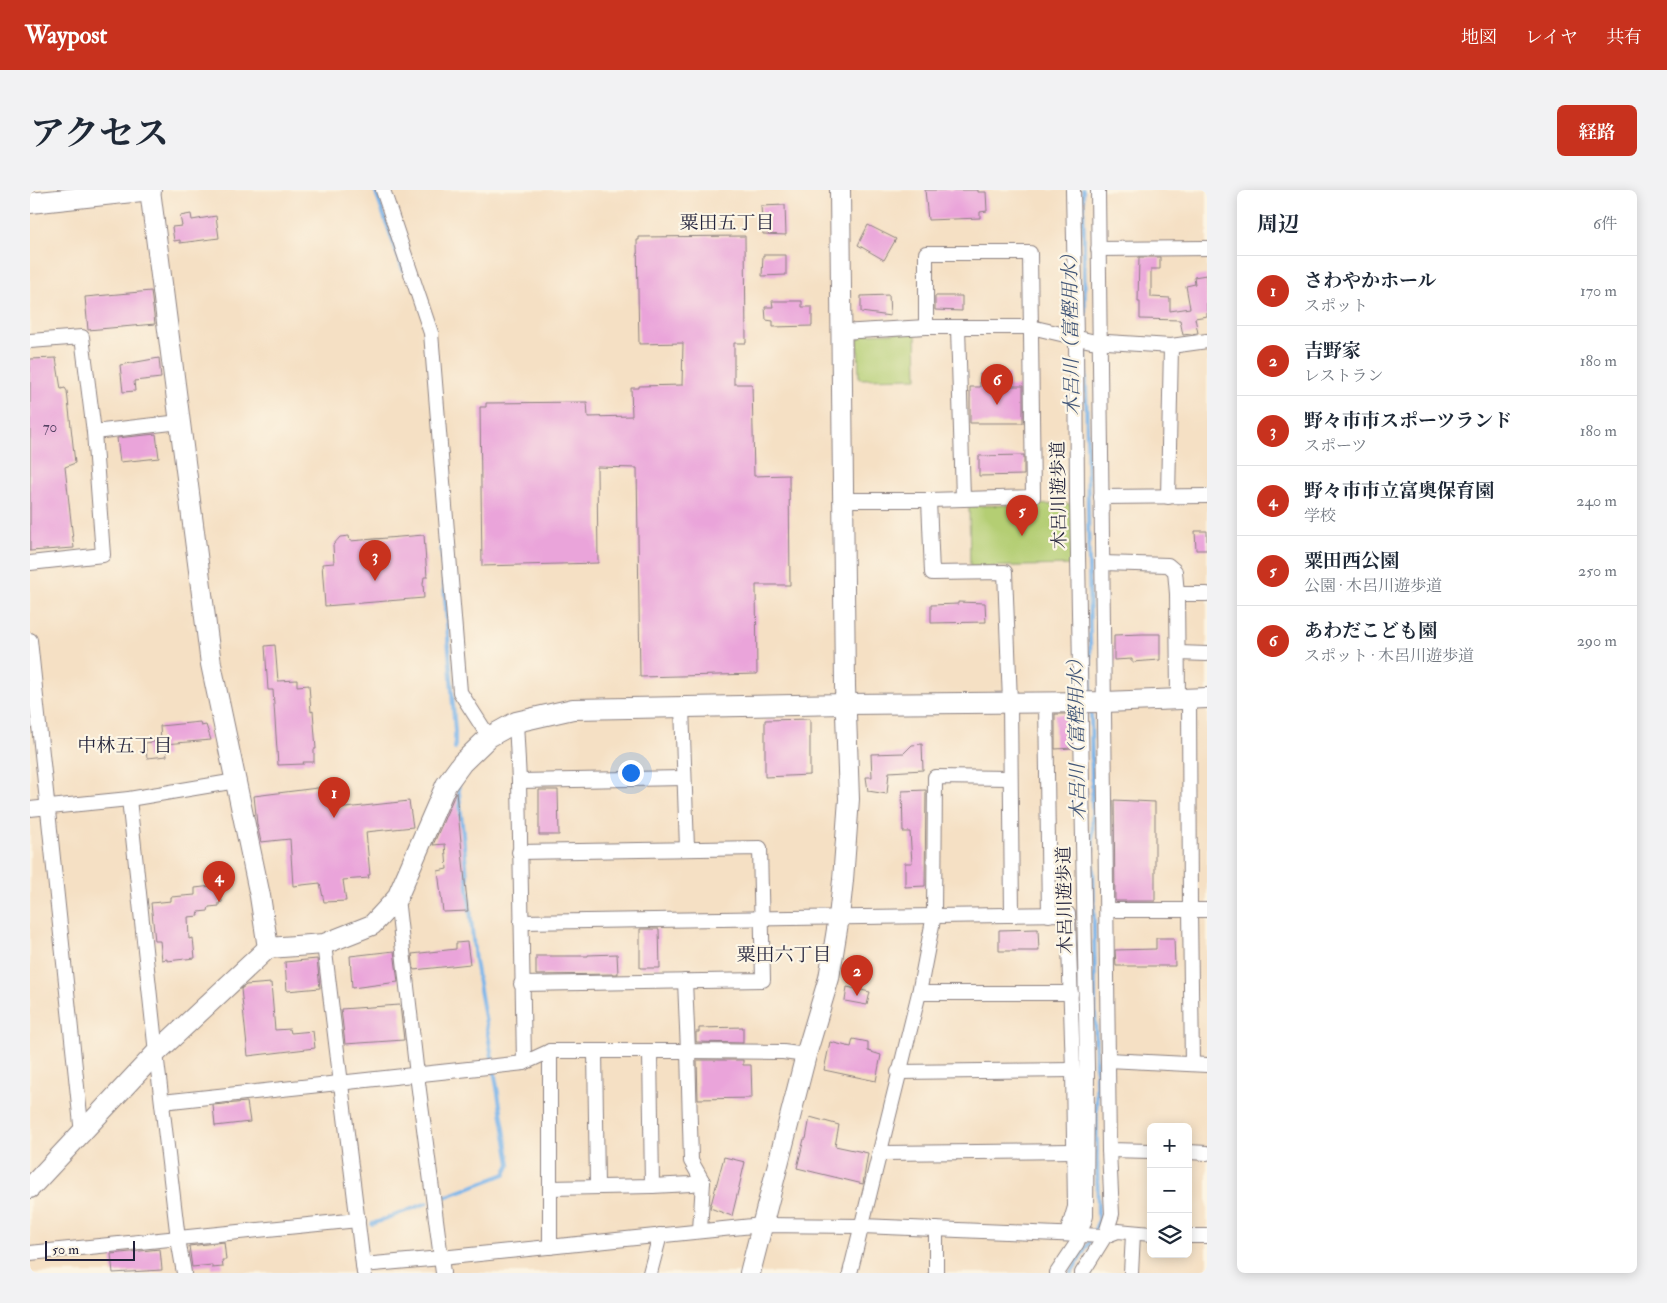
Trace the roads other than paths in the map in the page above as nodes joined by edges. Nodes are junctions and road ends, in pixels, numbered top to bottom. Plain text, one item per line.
1 (151, 190) edge
2 (382, 190) edge
3 (840, 190) edge
4 (1073, 190) edge
5 (1098, 190) edge
6 (30, 202) edge
7 (1207, 248) edge
8 (1098, 249) junction
9 (926, 327) junction
10 (958, 327) junction
11 (1030, 327) junction
12 (842, 332) junction
13 (1086, 340) junction
14 (30, 341) edge
15 (1207, 341) edge
16 (1171, 346) junction
17 (180, 422) junction
18 (94, 432) junction
19 (1207, 496) edge
20 (1101, 497) junction
21 (1168, 497) junction
22 (963, 499) junction
23 (844, 500) junction
24 (929, 500) junction
25 (30, 563) edge
26 (1103, 563) junction
27 (1177, 594) junction
28 (1207, 594) edge
29 (30, 640) edge
30 (1178, 653) junction
31 (1207, 654) edge
32 (1192, 698) edge
33 (1091, 701) junction
34 (1010, 702) junction
35 (1046, 702) junction
36 (846, 704) junction
37 (682, 707) junction
38 (516, 722) junction
39 (489, 737) junction
40 (684, 778) junction
41 (1010, 778) junction
42 (236, 780) junction
43 (519, 781) junction
44 (129, 799) junction
45 (47, 808) junction
46 (30, 809) edge
47 (687, 848) junction
48 (519, 852) junction
49 (397, 898) junction
50 (1106, 910) junction
51 (1190, 910) junction
52 (1207, 910) edge
53 (934, 915) junction
54 (1012, 915) junction
55 (1049, 915) junction
56 (839, 917) junction
57 (762, 918) junction
58 (520, 922) junction
59 (324, 944) junction
60 (268, 948) junction
61 (685, 981) junction
62 (522, 984) junction
63 (919, 993) junction
64 (1071, 993) junction
65 (550, 1051) junction
66 (595, 1051) junction
67 (688, 1051) junction
68 (650, 1052) junction
69 (156, 1054) junction
70 (806, 1055) junction
71 (1108, 1060) junction
72 (524, 1063) junction
73 (1192, 1064) junction
74 (1207, 1064) edge
75 (1073, 1070) junction
76 (898, 1072) junction
77 (417, 1075) junction
78 (340, 1082) junction
79 (162, 1102) junction
80 (82, 1134) junction
81 (1109, 1150) junction
82 (1073, 1151) junction
83 (1147, 1151) edge
84 (881, 1152) junction
85 (1192, 1152) edge
86 (1207, 1153) edge
87 (703, 1182) junction
88 (597, 1186) junction
89 (652, 1186) junction
90 (30, 1188) edge
91 (550, 1188) junction
92 (358, 1220) junction
93 (762, 1225) junction
94 (862, 1226) junction
95 (936, 1229) junction
96 (700, 1230) junction
97 (1076, 1234) junction
98 (1133, 1234) junction
99 (1147, 1234) edge
100 (660, 1235) junction
101 (1101, 1235) junction
102 (1192, 1236) edge
103 (1207, 1236) edge
104 (178, 1239) junction
105 (550, 1247) junction
106 (30, 1253) edge
107 (441, 1258) junction
108 (364, 1269) edge
109 (184, 1273) edge
110 (443, 1273) edge
111 (650, 1273) edge
112 (750, 1273) edge
113 (850, 1273) edge
114 (936, 1273) edge
115 (1057, 1273) edge
116 (1082, 1273) edge
117 (1131, 1273) edge

1 - 6 street
1 - 17 street
2 - 39 street
3 - 12 street
4 - 13 street, 木呂川遊歩道
5 - 8 street
7 - 8 street
8 - 13 street
9 - 10 street
9 - 11 street
9 - 12 street
10 - 11 street
10 - 22 street
11 - 13 street
11 - 22 street
12 - 23 street
13 - 16 street
13 - 20 street
13 - 33 street, 木呂川遊歩道
14 - 18 street
15 - 16 street
16 - 21 street
17 - 18 street
17 - 42 street
18 - 25 street
19 - 21 street
20 - 21 street
20 - 26 street
22 - 24 street
23 - 24 street
23 - 36 street
24 - 34 street
26 - 27 street
26 - 33 street
27 - 28 street
27 - 30 street
29 - 45 street
30 - 31 street
30 - 32 street
32 - 33 street
32 - 51 street
33 - 35 street
33 - 50 street
33 - 97 street, 木呂川遊歩道
34 - 35 street
34 - 36 street
34 - 41 street
35 - 55 street
36 - 37 street
36 - 56 street
37 - 38 street
37 - 40 street
38 - 39 street
38 - 43 street
39 - 49 street
40 - 43 street
40 - 47 street
41 - 53 street
41 - 54 street
42 - 44 street
42 - 60 street
43 - 48 street
44 - 45 street
44 - 69 street
45 - 46 street
45 - 80 street
47 - 48 street
47 - 57 street
48 - 58 street
49 - 59 street
49 - 77 street
50 - 51 street
50 - 71 street
51 - 52 street
51 - 73 street
53 - 54 street
53 - 56 street
53 - 63 street
54 - 55 street
55 - 64 street
56 - 57 street
56 - 70 street
57 - 58 street
57 - 61 street
58 - 62 street
59 - 60 street
59 - 78 street
60 - 69 street
61 - 62 street
61 - 67 street
62 - 72 street
63 - 64 street
63 - 76 street
64 - 75 street
65 - 66 street
65 - 72 street
65 - 91 street
66 - 68 street
66 - 88 street
67 - 68 street
67 - 70 street
67 - 87 street
68 - 89 street
69 - 79 street
69 - 80 street
70 - 93 street
71 - 73 street
71 - 81 street
72 - 77 street
73 - 74 street
75 - 76 street
75 - 82 street
76 - 84 street
77 - 78 street
77 - 107 street
78 - 79 street
78 - 92 street
79 - 104 street
80 - 90 street
81 - 83 street
81 - 101 street
82 - 84 street
82 - 97 street
84 - 94 street
85 - 86 street
87 - 89 street
87 - 96 street
88 - 89 street
88 - 91 street
91 - 105 street
92 - 104 street
92 - 108 street
93 - 94 street
93 - 96 street
93 - 112 street
94 - 95 street
94 - 113 street
95 - 97 street
95 - 114 street
96 - 100 street
97 - 101 street
97 - 115 street, 木呂川遊歩道
98 - 99 street
98 - 101 street
98 - 117 street
100 - 105 street
100 - 111 street
101 - 116 street
102 - 103 street
104 - 106 street
104 - 109 street
105 - 107 street
107 - 108 street
107 - 110 street

